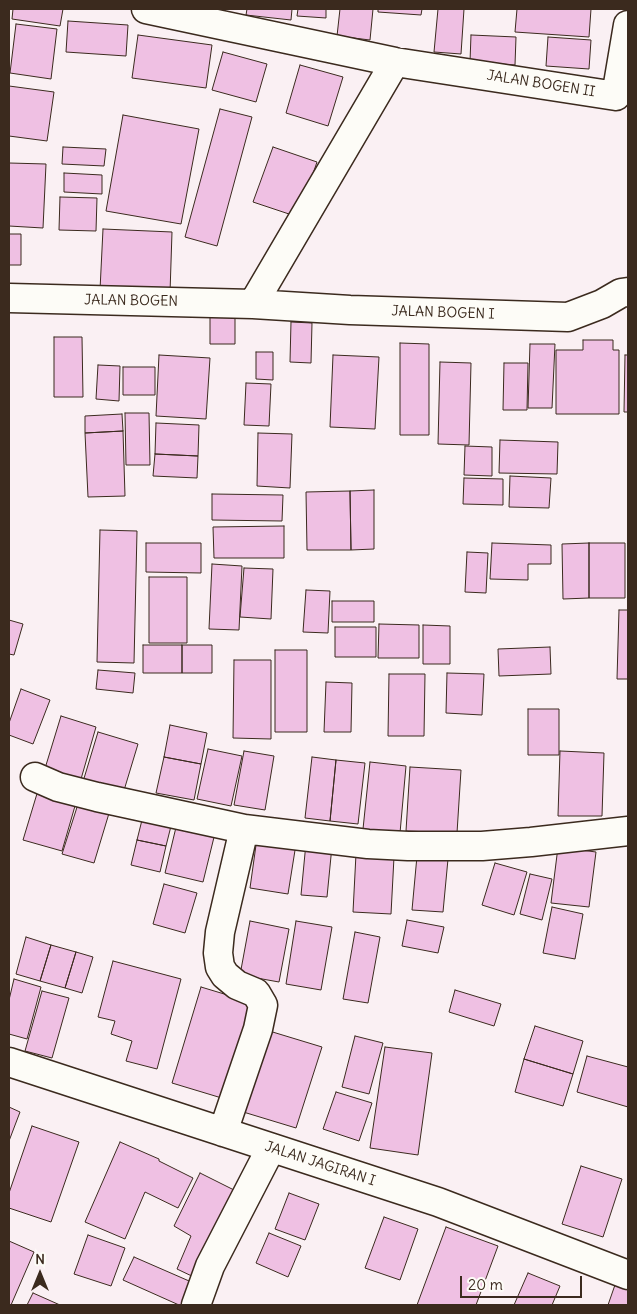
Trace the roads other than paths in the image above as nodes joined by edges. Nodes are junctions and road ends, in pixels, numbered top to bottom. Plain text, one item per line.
1 (146, 9) edge
2 (628, 25) edge
3 (395, 62) junction
4 (628, 292) edge
5 (9, 298) edge
6 (253, 304) junction
7 (35, 777) dead end
8 (244, 829) junction
9 (628, 831) edge
10 (9, 1062) edge
11 (223, 1132) junction
12 (271, 1148) junction
13 (628, 1275) edge
14 (196, 1305) edge

1 - 3 street, JALAN BOGEN II
2 - 3 street, JALAN BOGEN II
3 - 6 street
4 - 6 street, JALAN BOGEN I
5 - 6 street, JALAN BOGEN
7 - 8 street
8 - 9 street
8 - 11 street
10 - 11 street, JALAN JAGIRAN I
11 - 12 street, JALAN JAGIRAN I
12 - 13 street, JALAN JAGIRAN I
12 - 14 street

